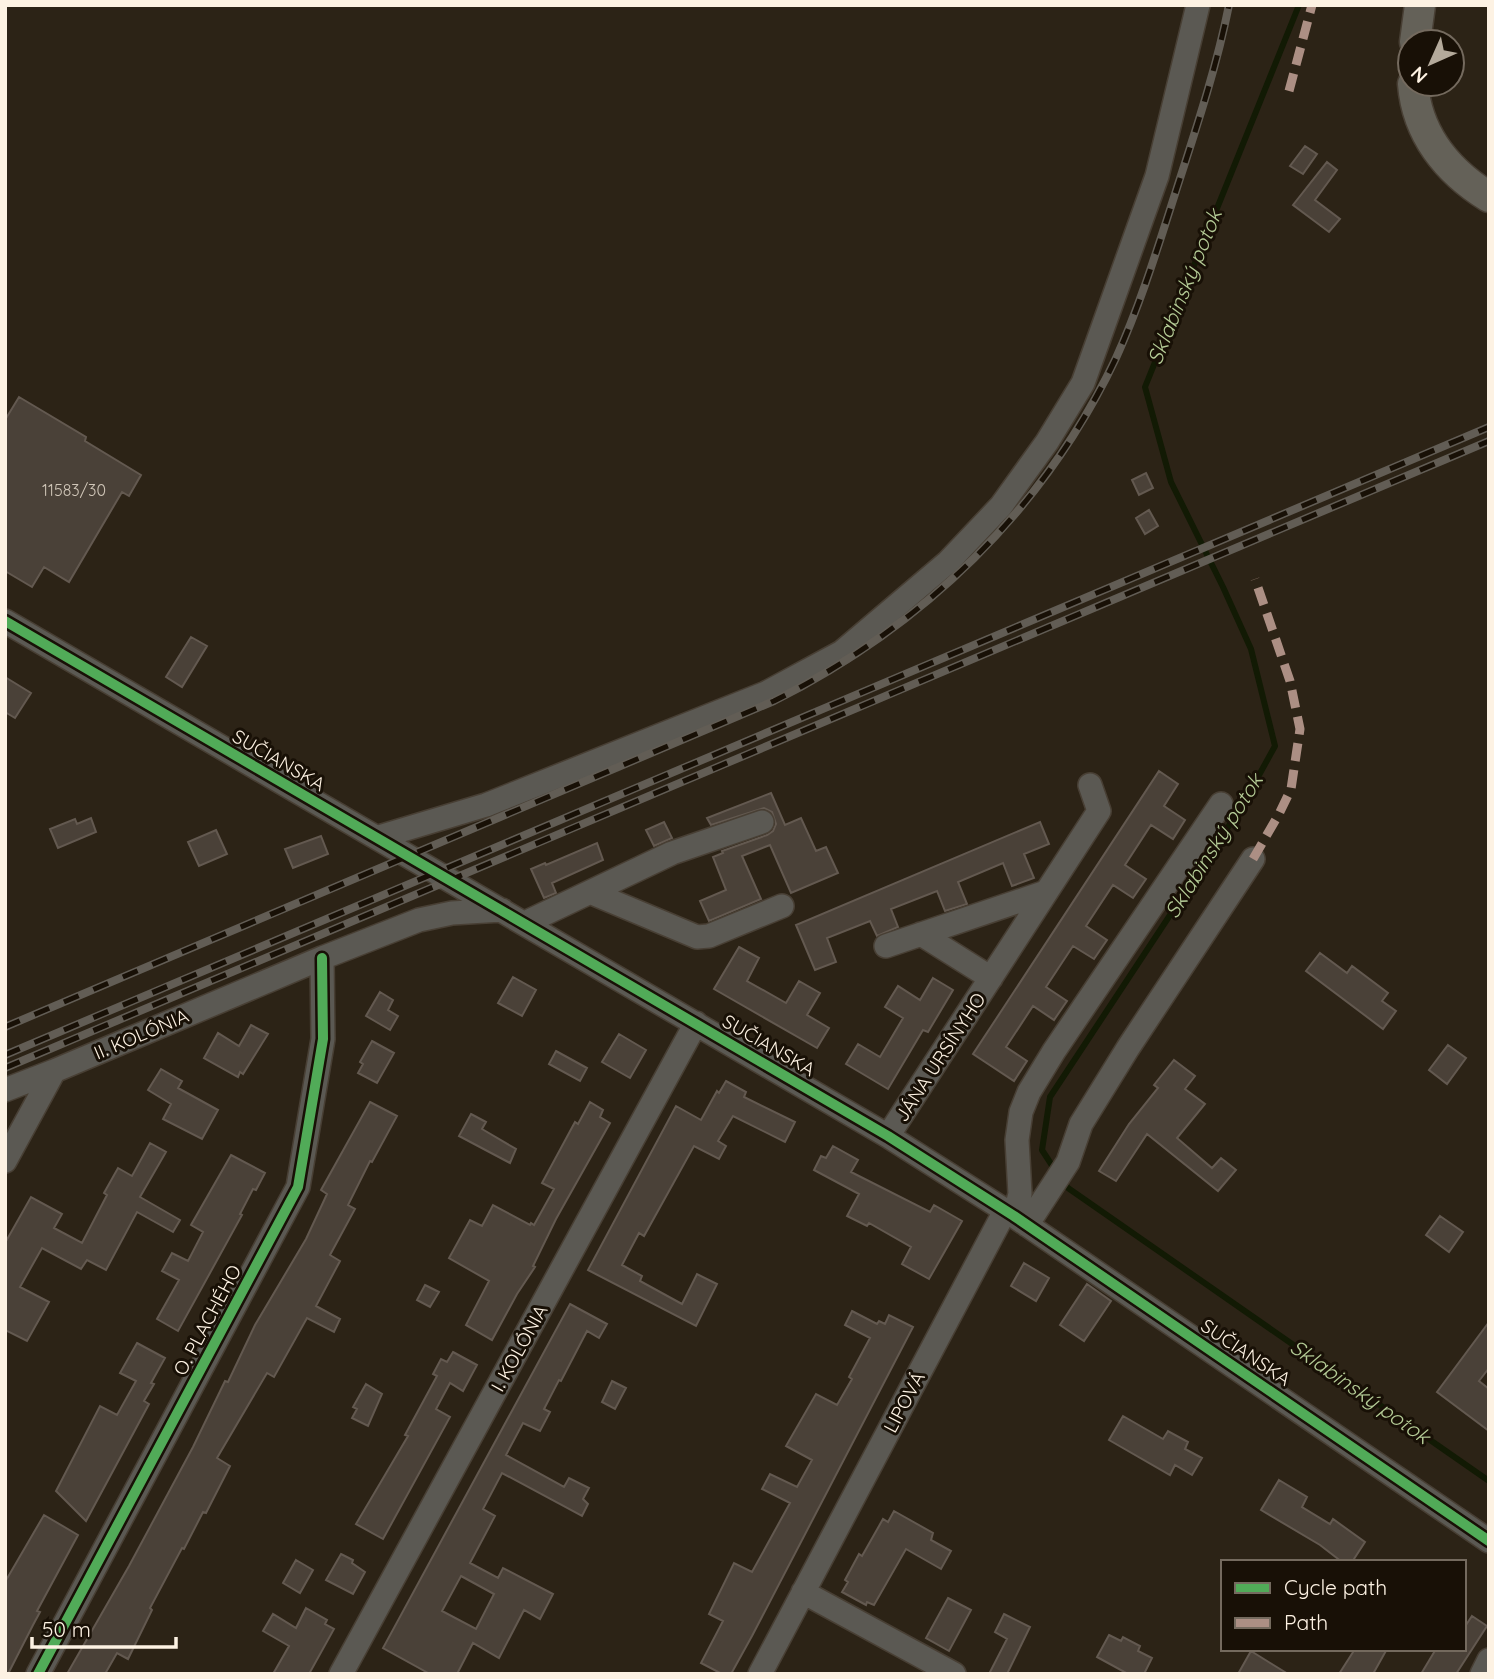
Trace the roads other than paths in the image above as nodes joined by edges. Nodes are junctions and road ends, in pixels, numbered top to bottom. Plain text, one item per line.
1 (1198, 5) edge
2 (1434, 5) edge
3 (1417, 26) edge
4 (1414, 98) edge
5 (1489, 197) edge
6 (5, 621) edge
7 (1090, 785) dead end
8 (1220, 804) dead end
9 (762, 822) dead end
10 (379, 837) junction
11 (1253, 859) dead end
12 (1046, 892) junction
13 (592, 893) junction
14 (782, 906) dead end
15 (502, 910) junction
16 (525, 923) junction
17 (921, 934) junction
18 (886, 946) dead end
19 (323, 958) junction
20 (991, 978) junction
21 (696, 1023) junction
22 (54, 1072) junction
23 (5, 1090) edge
24 (888, 1136) junction
25 (5, 1161) edge
26 (1021, 1215) junction
27 (1489, 1541) edge
28 (803, 1592) junction
29 (1489, 1660) edge
30 (38, 1674) edge
31 (341, 1674) edge
32 (760, 1674) edge
33 (954, 1674) edge
34 (1482, 1674) edge

1 - 10 street
2 - 3 main road
4 - 5 main road
6 - 10 street, SUČIANSKA
7 - 12 street, JÁNA URSÍNYHO
8 - 26 street
9 - 13 street
10 - 15 street, SUČIANSKA
11 - 26 street
12 - 17 street
12 - 20 street, JÁNA URSÍNYHO
13 - 14 street
13 - 16 street
15 - 16 street, SUČIANSKA
15 - 19 street, II. KOLÓNIA
16 - 21 street, SUČIANSKA
17 - 18 street
17 - 20 street, JÁNA URSÍNYHO
19 - 22 street, II. KOLÓNIA
19 - 30 street, O. PLACHÉHO
20 - 24 street, JÁNA URSÍNYHO
21 - 24 street, SUČIANSKA
21 - 31 street, I. KOLÓNIA
22 - 23 street, II. KOLÓNIA
22 - 25 street
24 - 26 street, SUČIANSKA
26 - 27 street, SUČIANSKA
26 - 28 street, LIPOVÁ
28 - 32 street, LIPOVÁ
28 - 33 street
29 - 34 street

